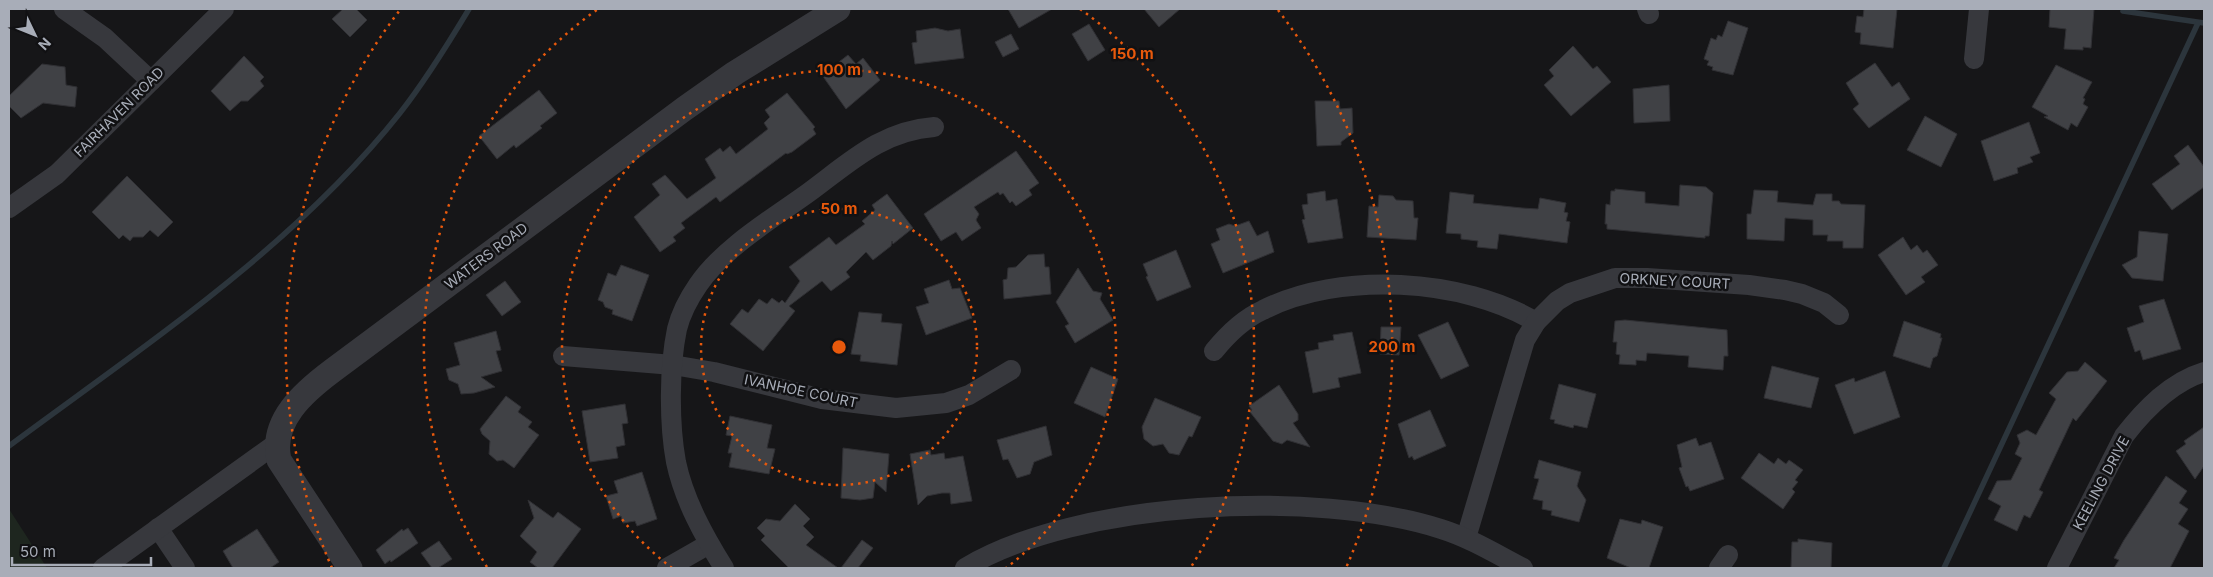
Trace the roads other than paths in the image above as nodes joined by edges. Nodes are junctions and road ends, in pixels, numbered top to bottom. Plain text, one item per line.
1 (64, 9) edge
2 (224, 9) edge
3 (838, 9) edge
4 (1979, 9) edge
5 (1974, 59) dead end
6 (151, 81) junction
7 (934, 127) dead end
8 (9, 208) edge
9 (1839, 315) dead end
10 (1536, 322) junction
11 (1214, 351) dead end
12 (562, 356) dead end
13 (673, 365) junction
14 (1011, 370) dead end
15 (2204, 372) edge
16 (277, 443) junction
17 (158, 528) junction
18 (1466, 538) junction
19 (709, 544) junction
20 (103, 568) edge
21 (185, 568) edge
22 (350, 568) edge
23 (667, 568) edge
24 (724, 568) edge
25 (964, 568) edge
26 (1522, 568) edge
27 (2057, 568) edge

1 - 6 street
2 - 6 street, FAIRHAVEN ROAD
3 - 16 street, WATERS ROAD
4 - 5 street
6 - 8 street, FAIRHAVEN ROAD
7 - 13 street
9 - 10 street, ORKNEY COURT
10 - 11 street
10 - 18 street, ORKNEY COURT
12 - 13 street, IVANHOE COURT
13 - 14 street, IVANHOE COURT
13 - 19 street
15 - 27 street, KEELING DRIVE
16 - 17 street
16 - 22 street
17 - 20 street
17 - 21 street
18 - 25 street
18 - 26 street
19 - 23 street
19 - 24 street

